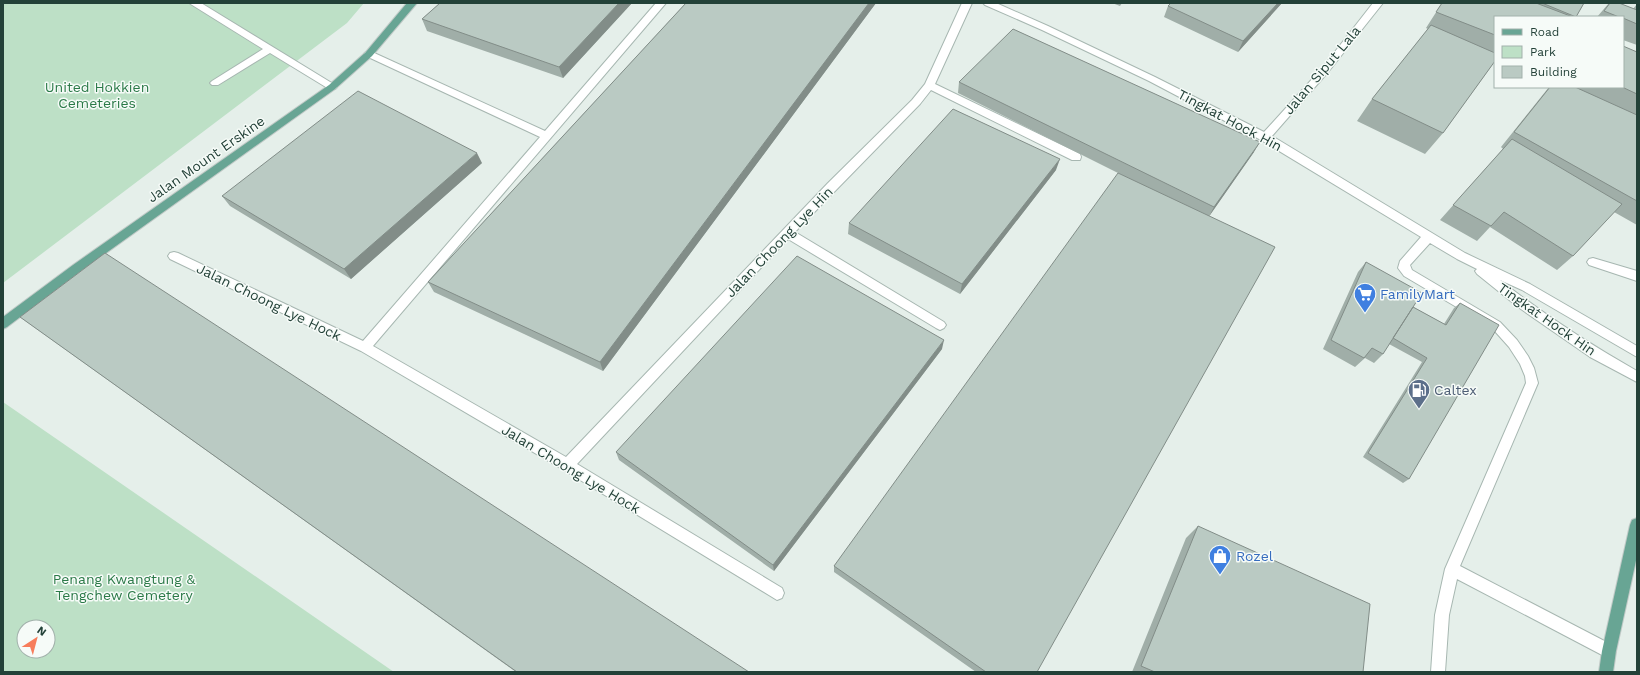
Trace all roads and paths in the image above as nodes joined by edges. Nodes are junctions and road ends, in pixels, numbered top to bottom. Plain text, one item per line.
1 (194, 3) edge
2 (412, 3) edge
3 (661, 3) edge
4 (968, 3) edge
5 (988, 3) edge
6 (1378, 3) edge
7 (268, 50) junction
8 (368, 54) junction
9 (215, 83) dead end
10 (929, 86) junction
11 (332, 87) junction
12 (546, 135) junction
13 (1265, 137) junction
14 (1076, 156) edge
15 (787, 233) junction
16 (1429, 236) junction
17 (174, 256) dead end
18 (1461, 256) junction
19 (1592, 262) dead end
20 (1637, 276) edge
21 (3, 324) edge
22 (940, 325) dead end
23 (365, 347) junction
24 (1637, 352) edge
25 (1637, 378) edge
26 (567, 465) junction
27 (1637, 525) edge
28 (1452, 569) junction
29 (776, 593) dead end
30 (1609, 651) junction
31 (1438, 672) edge
32 (1606, 672) edge

1 - 7 street
2 - 8 main road, Jalan Mount Erskine
3 - 12 street
4 - 10 street, Jalan Choong Lye Hin
5 - 13 street, Tingkat Hock Hin
6 - 13 street, Jalan Siput Lala
7 - 9 street
7 - 11 street
8 - 11 main road, Jalan Mount Erskine
8 - 12 street
10 - 14 street
10 - 15 street, Jalan Choong Lye Hin
11 - 21 main road, Jalan Mount Erskine
12 - 23 street
13 - 16 street, Tingkat Hock Hin
15 - 22 street
15 - 26 street, Jalan Choong Lye Hin
16 - 18 street, Tingkat Hock Hin
16 - 28 street
17 - 23 street, Jalan Choong Lye Hock
18 - 24 street, Tingkat Hock Hin
18 - 25 street, Tingkat Hock Hin
19 - 20 street
23 - 26 street, Jalan Choong Lye Hock
26 - 29 street, Jalan Choong Lye Hock
27 - 30 main road
28 - 30 street
28 - 31 street
30 - 32 main road

